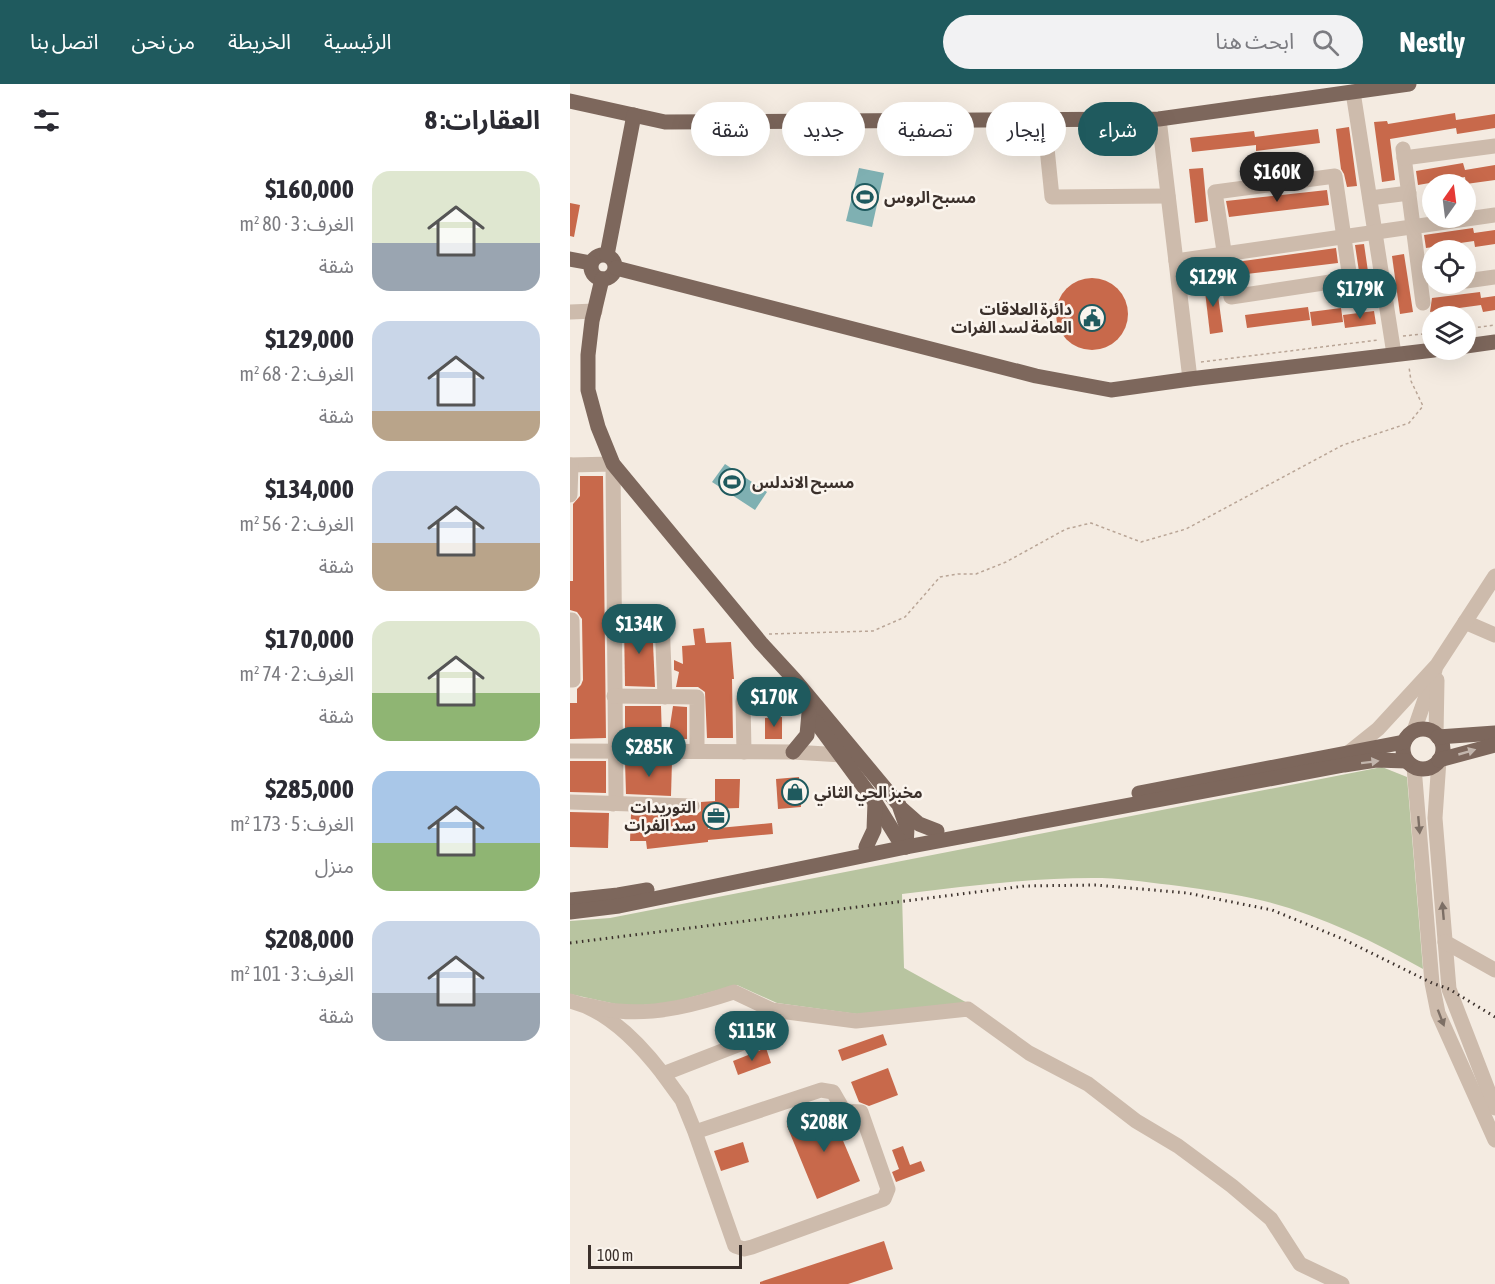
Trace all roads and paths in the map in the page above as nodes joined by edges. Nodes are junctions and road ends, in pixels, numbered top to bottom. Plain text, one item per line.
1 (1409, 84) edge
2 (1353, 92) junction
3 (570, 101) edge
4 (633, 115) junction
5 (986, 119) edge
6 (1066, 119) edge
7 (1159, 119) junction
8 (1495, 146) edge
9 (1048, 156) edge
10 (1409, 193) junction
11 (1168, 196) junction
12 (1370, 198) junction
13 (1495, 215) edge
14 (1413, 227) junction
15 (1375, 232) junction
16 (1343, 237) junction
17 (1224, 254) junction
18 (607, 255) junction
19 (570, 259) edge
20 (1176, 261) junction
21 (591, 263) junction
22 (616, 268) junction
23 (1495, 277) edge
24 (602, 279) junction
25 (1476, 280) edge
26 (1423, 303) dead end
27 (595, 311) junction
28 (570, 312) edge
29 (1495, 325) edge
30 (1476, 327) edge
31 (1422, 334) edge
32 (1392, 338) junction
33 (1495, 342) edge
34 (1476, 345) edge
35 (1422, 351) edge
36 (1400, 354) junction
37 (1189, 371) junction
38 (571, 465) edge
39 (613, 465) junction
40 (570, 495) edge
41 (1494, 580) edge
42 (662, 619) dead end
43 (570, 620) edge
44 (1465, 622) junction
45 (1495, 635) edge
46 (757, 639) junction
47 (1437, 665) junction
48 (570, 680) edge
49 (614, 696) junction
50 (665, 697) junction
51 (743, 701) dead end
52 (809, 713) junction
53 (1495, 733) edge
54 (1437, 736) junction
55 (1409, 737) junction
56 (1495, 745) edge
57 (570, 751) edge
58 (615, 751) junction
59 (697, 752) junction
60 (744, 752) junction
61 (794, 752) junction
62 (1348, 753) junction
63 (848, 754) junction
64 (1439, 760) junction
65 (1410, 764) junction
66 (570, 802) edge
67 (875, 802) junction
68 (613, 804) junction
69 (898, 805) junction
70 (692, 806) dead end
71 (937, 831) junction
72 (904, 841) junction
73 (866, 847) junction
74 (570, 900) edge
75 (570, 912) edge
76 (1445, 942) junction
77 (1495, 970) edge
78 (570, 1001) edge
79 (585, 1005) junction
80 (772, 1010) junction
81 (663, 1074) junction
82 (1495, 1108) edge
83 (695, 1132) junction
84 (1495, 1140) edge
85 (1342, 1284) edge

1 - 2 main road
2 - 7 main road
2 - 12 street
3 - 4 main road
4 - 5 main road
4 - 18 main road
6 - 7 main road
7 - 11 street
8 - 10 street
9 - 11 street
10 - 12 street
10 - 14 street
11 - 20 street
12 - 15 street
13 - 14 street
14 - 15 street
14 - 26 street
15 - 16 street
15 - 32 street
16 - 17 street
16 - 17 street
16 - 17 street
17 - 20 street
18 - 21 main road
18 - 22 main road
19 - 21 main road
20 - 37 street
21 - 24 main road
22 - 24 main road
22 - 37 main road
23 - 25 street
24 - 27 main road
27 - 28 street
27 - 39 main road
29 - 30 path
31 - 32 path
32 - 36 street
32 - 37 path
33 - 34 main road
35 - 36 main road
36 - 37 main road
36 - 46 path
38 - 39 street
38 - 40 street
39 - 46 main road
39 - 49 street
41 - 44 street
42 - 50 street
43 - 48 street
44 - 45 street
44 - 47 street
46 - 52 main road
46 - 63 main road
47 - 54 street
47 - 55 street
47 - 62 street
49 - 50 street
49 - 58 street
50 - 59 street
51 - 60 street
52 - 61 main road
52 - 63 main road
53 - 54 main road
54 - 55 main road
54 - 64 main road
55 - 62 main road
55 - 65 main road
64 -> 56 main road
57 - 58 street
58 - 59 street
58 - 68 street
59 - 60 street
60 - 61 street
61 - 63 street
62 - 71 main road
63 - 67 main road
63 - 69 main road
64 - 65 main road
76 -> 64 street
72 -> 65 main road
65 -> 84 street
66 - 68 street
67 - 72 main road
67 - 73 main road
68 - 70 street
69 - 71 main road
69 - 72 main road
71 - 72 main road
72 - 73 main road
72 - 75 main road
73 - 74 main road
76 - 77 street
76 - 82 street
78 - 79 street
79 - 80 street
79 - 81 street
80 - 81 street
80 - 85 street
81 - 83 street
83 - 83 street

